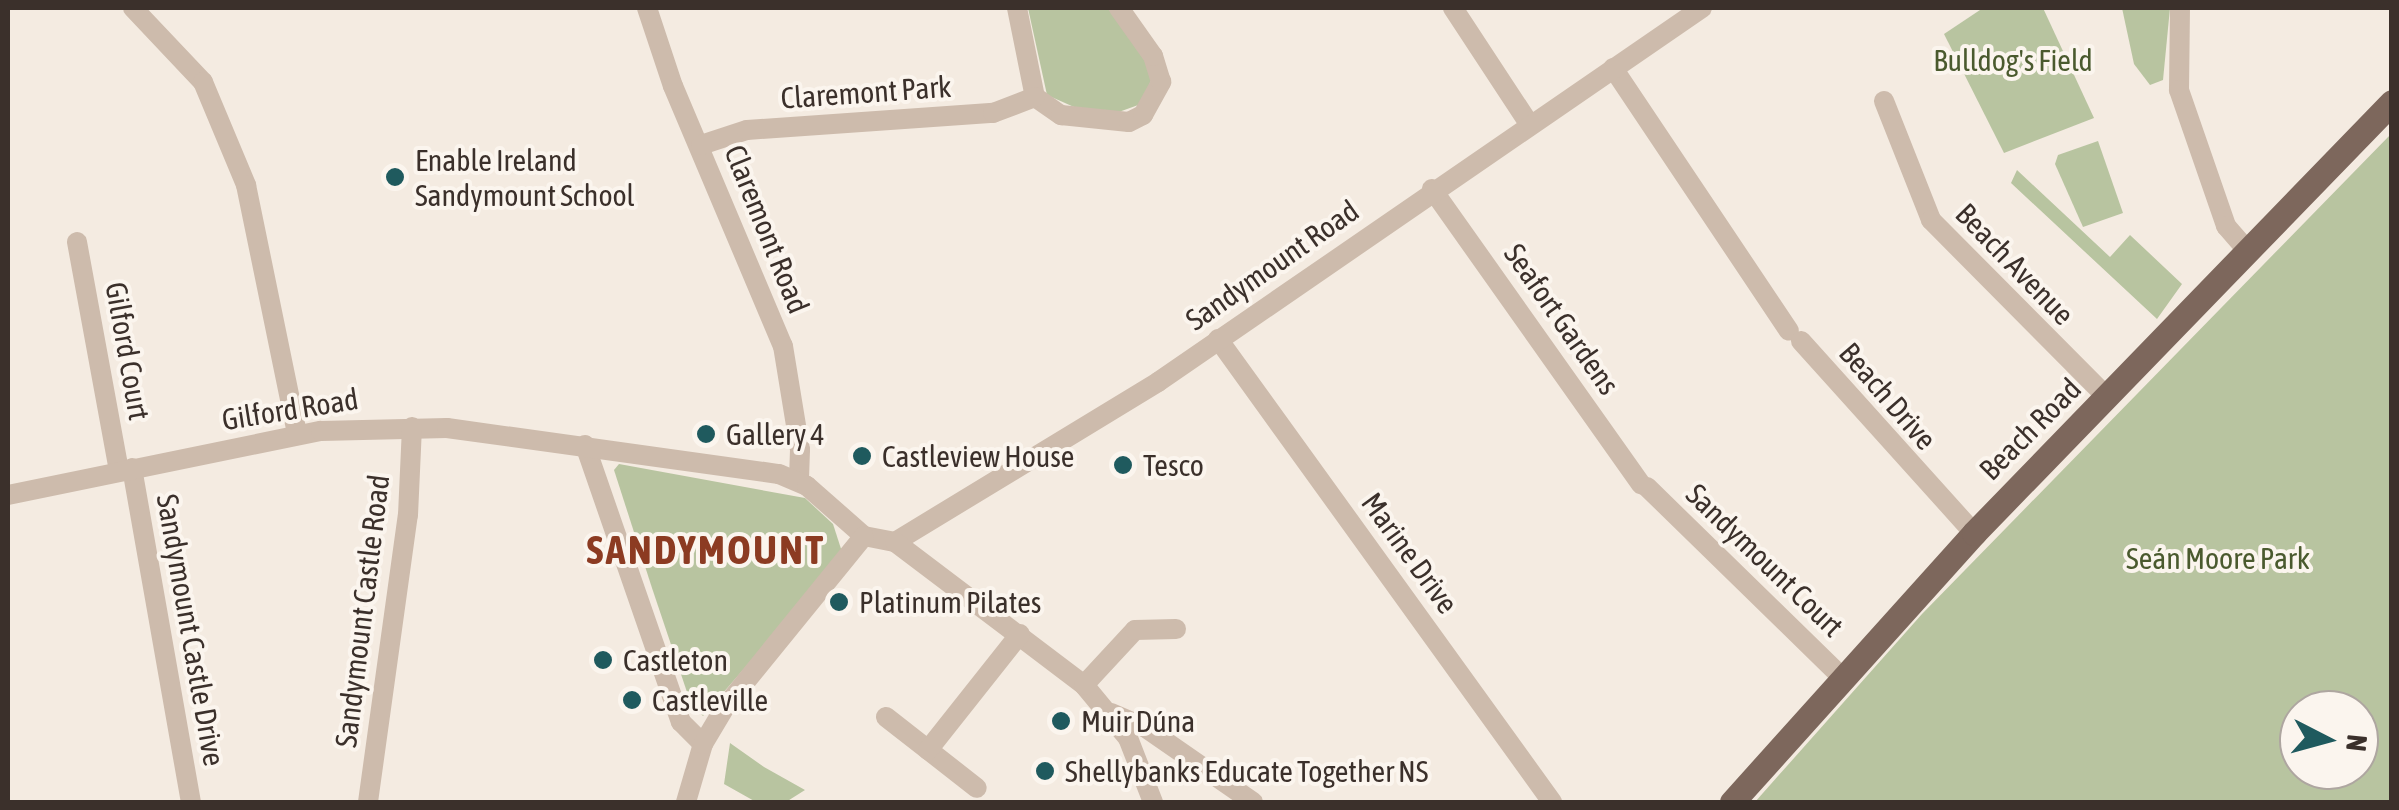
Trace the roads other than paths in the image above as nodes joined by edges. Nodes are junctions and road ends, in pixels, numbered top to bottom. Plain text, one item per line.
1 (132, 8) edge
2 (648, 8) edge
3 (1017, 8) edge
4 (1119, 8) edge
5 (1453, 8) edge
6 (1702, 8) edge
7 (2180, 8) edge
8 (1613, 68) junction
9 (1035, 97) junction
10 (1884, 101) dead end
11 (2389, 105) edge
12 (1530, 125) junction
13 (701, 145) junction
14 (1432, 189) junction
15 (78, 242) dead end
16 (2249, 252) junction
17 (1218, 339) junction
18 (2107, 397) junction
19 (412, 427) junction
20 (298, 434) junction
21 (585, 445) junction
22 (126, 470) junction
23 (799, 480) junction
24 (1644, 486) joint
25 (8, 496) edge
26 (1974, 532) junction
27 (864, 536) junction
28 (895, 542) junction
29 (1176, 629) dead end
30 (1020, 634) junction
31 (1841, 676) junction
32 (1084, 684) junction
33 (1110, 712) junction
34 (886, 717) dead end
35 (703, 744) junction
36 (928, 750) junction
37 (977, 788) dead end
38 (191, 802) edge
39 (368, 802) edge
40 (686, 802) edge
41 (1152, 802) edge
42 (1254, 802) edge
43 (1552, 802) edge
44 (1732, 802) edge

1 - 20 street
2 - 13 street, Claremont Road
3 - 9 street
4 - 9 street
5 - 12 street
6 - 8 street, Sandymount Road
7 - 16 street
8 - 12 street, Sandymount Road
8 - 26 street, Beach Drive
9 - 13 street, Claremont Park
10 - 18 street, Beach Avenue
11 - 16 main road, Beach Road
12 - 14 street, Sandymount Road
13 - 23 street, Claremont Road
14 - 17 street, Sandymount Road
14 - 24 street, Seafort Gardens
15 - 22 street, Gilford Court
16 - 18 main road, Beach Road
17 - 28 street, Sandymount Road
17 - 43 street, Marine Drive
18 - 26 main road, Beach Road
19 - 20 street, Gilford Road
19 - 21 street, Gilford Road
19 - 39 street, Sandymount Castle Road
20 - 22 street, Gilford Road
21 - 23 street, Gilford Road
21 - 35 street
22 - 25 street, Gilford Road
22 - 38 street, Sandymount Castle Drive
23 - 27 street
24 - 31 street, Sandymount Court
26 - 31 main road, Beach Road
27 - 28 street
27 - 35 street
28 - 30 street
29 - 32 street
30 - 32 street
30 - 36 street
31 - 44 main road, Beach Road
32 - 33 street
33 - 41 street
33 - 42 street
34 - 36 street
35 - 40 street
36 - 37 street

